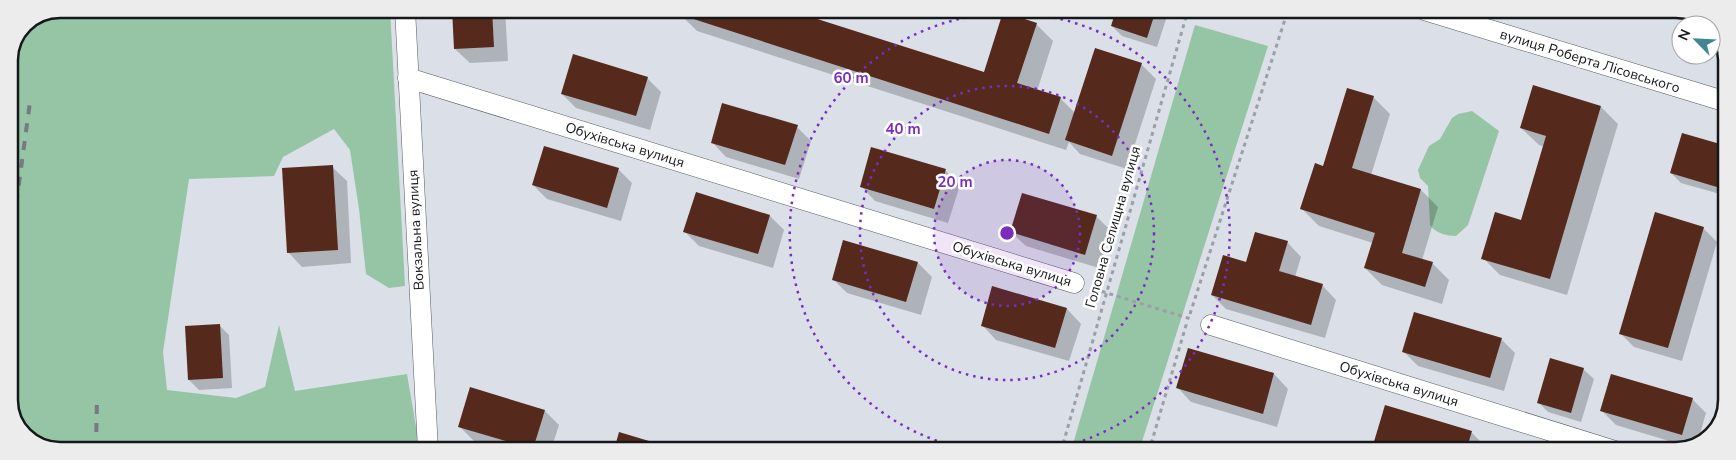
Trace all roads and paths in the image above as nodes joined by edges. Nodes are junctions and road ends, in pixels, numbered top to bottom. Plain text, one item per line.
1 (405, 18) edge
2 (1186, 18) edge
3 (1285, 18) edge
4 (1450, 18) edge
5 (408, 78) junction
6 (1718, 99) edge
7 (1074, 283) joint
8 (1106, 293) junction
9 (1189, 318) junction
10 (1211, 326) joint
11 (428, 442) edge
12 (1064, 442) edge
13 (1152, 442) edge
14 (1586, 442) edge

1 - 5 street, Вокзальна вулиця
2 - 8 path, Головна Селищна вулиця
3 - 9 path
4 - 6 street, вулиця Роберта Лісовського
5 - 7 street, Обухівська вулиця
5 - 11 street, Вокзальна вулиця
7 - 8 path, Обухівська вулиця
8 - 9 path, Обухівська вулиця
8 - 12 path, Головна Селищна вулиця
9 - 10 path, Обухівська вулиця
9 - 13 path
10 - 14 street, Обухівська вулиця

